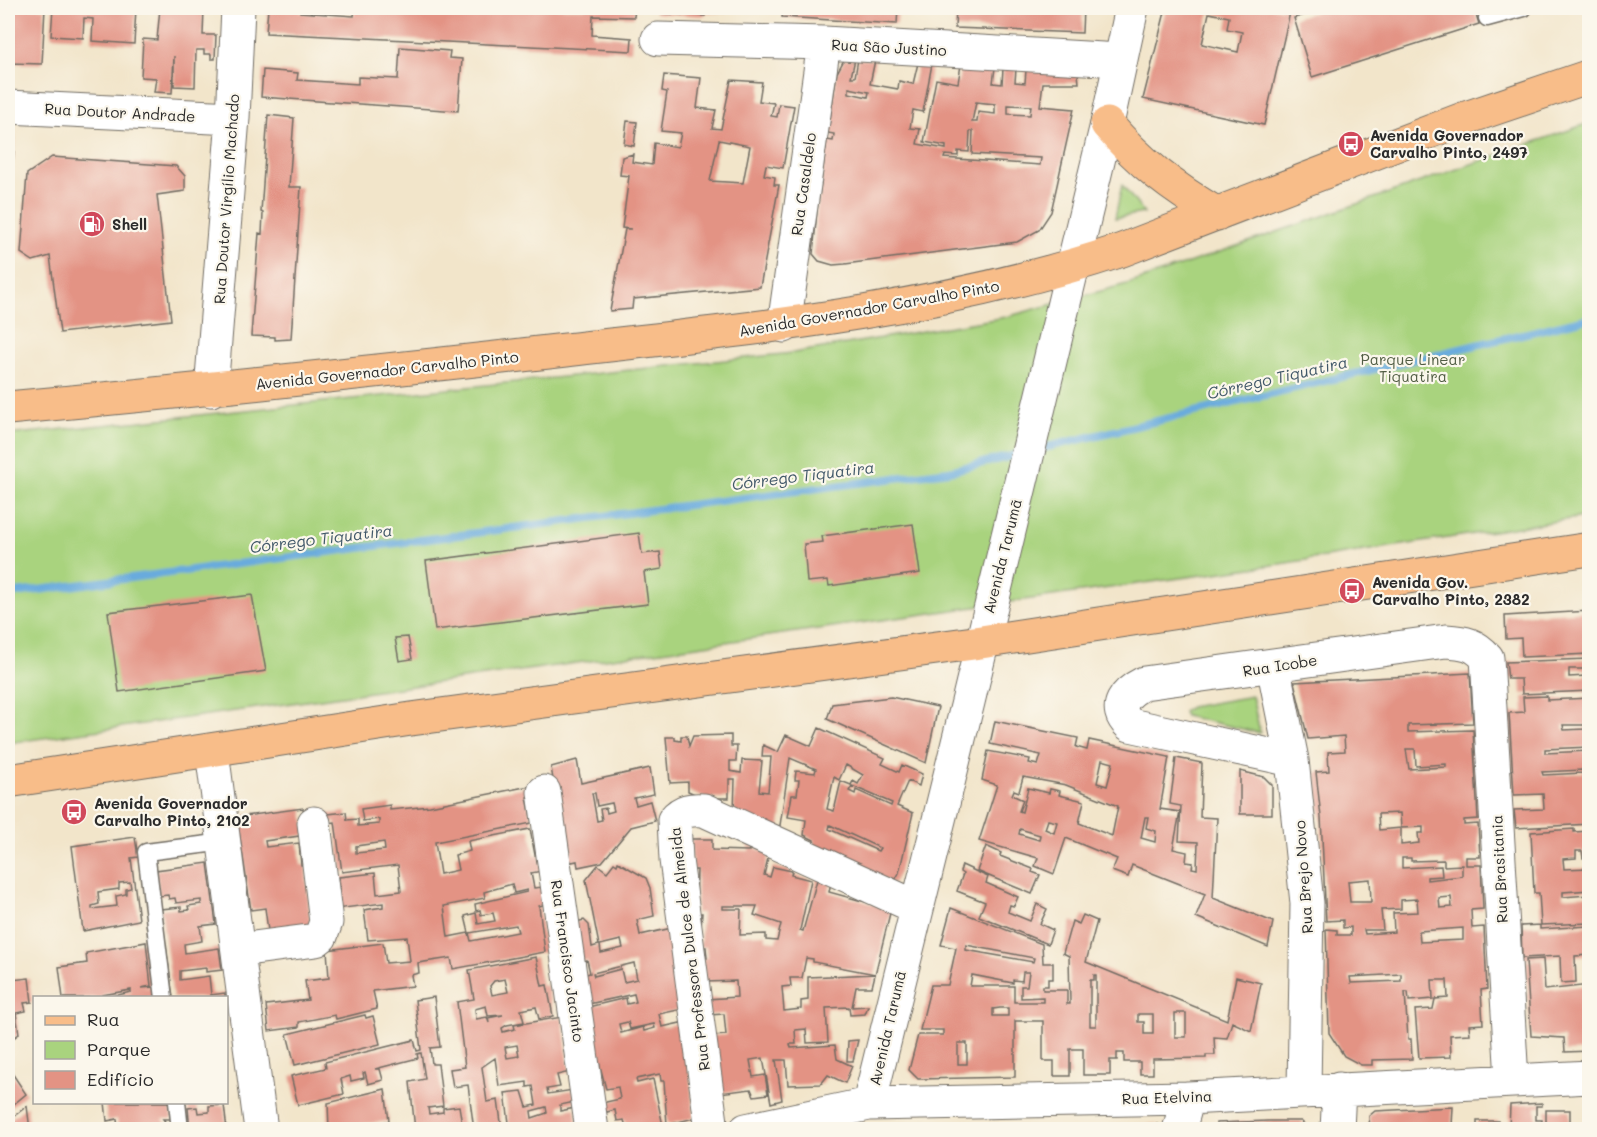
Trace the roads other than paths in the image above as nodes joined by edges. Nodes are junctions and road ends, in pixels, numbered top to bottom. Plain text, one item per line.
1 (238, 8) edge
2 (1132, 8) edge
3 (1524, 8) edge
4 (1487, 18) dead end
5 (658, 39) dead end
6 (824, 43) junction
7 (1120, 60) junction
8 (1590, 76) edge
9 (8, 107) edge
10 (233, 118) junction
11 (1107, 124) junction
12 (1217, 214) junction
13 (1073, 266) junction
14 (784, 326) junction
15 (212, 390) junction
16 (8, 408) edge
17 (1590, 549) edge
18 (981, 642) junction
19 (1487, 658) joint
20 (1273, 665) junction
21 (212, 751) junction
22 (1292, 760) junction
23 (8, 781) edge
24 (544, 792) dead end
25 (314, 823) dead end
26 (224, 842) junction
27 (916, 907) junction
28 (238, 950) junction
29 (164, 996) edge
30 (1590, 1077) edge
31 (1512, 1080) junction
32 (1339, 1089) junction
33 (1304, 1090) junction
34 (1188, 1098) junction
35 (177, 1104) edge
36 (869, 1104) junction
37 (763, 1128) edge
38 (180, 1130) edge
39 (261, 1130) edge
40 (592, 1130) edge
41 (712, 1130) edge
42 (1179, 1130) edge
43 (1337, 1130) edge

1 - 10 street, Rua Doutor Virgílio Machado
2 - 7 street, Avenida Tarumã
3 - 4 lane
5 - 6 street, Rua São Justino
6 - 7 street, Rua São Justino
6 - 14 street, Rua Casaldelo
7 - 11 street, Avenida Tarumã
8 - 12 main road, Avenida Governador Carvalho Pinto
9 - 10 street, Rua Doutor Andrade
10 - 15 street, Rua Doutor Virgílio Machado
11 - 12 main road
11 - 13 street, Avenida Tarumã
12 - 13 main road, Avenida Governador Carvalho Pinto
13 - 14 main road, Avenida Governador Carvalho Pinto
13 - 18 street, Avenida Tarumã
14 - 15 main road, Avenida Governador Carvalho Pinto
15 - 16 main road, Avenida Governador Carvalho Pinto
17 - 18 main road
18 - 21 main road
18 - 27 street, Avenida Tarumã
19 - 20 street, Rua Icobe
19 - 31 street, Rua Brasitania
20 - 22 street, Rua Brejo Novo
20 - 22 street, Rua Icobe
21 - 23 main road
21 - 26 street
22 - 33 street, Rua Brejo Novo
24 - 40 street, Rua Francisco Jacinto
25 - 28 street
26 - 28 street
26 - 29 lane
27 - 36 street, Avenida Tarumã
27 - 41 street, Rua Professora Dulce de Almeida
28 - 39 street
30 - 31 street, Rua Etelvina
31 - 32 street, Rua Etelvina
32 - 33 street, Rua Etelvina
32 - 43 street
33 - 34 street, Rua Etelvina
34 - 36 street, Rua Etelvina
34 - 42 street
35 - 38 lane
36 - 37 street, Rua Etelvina

